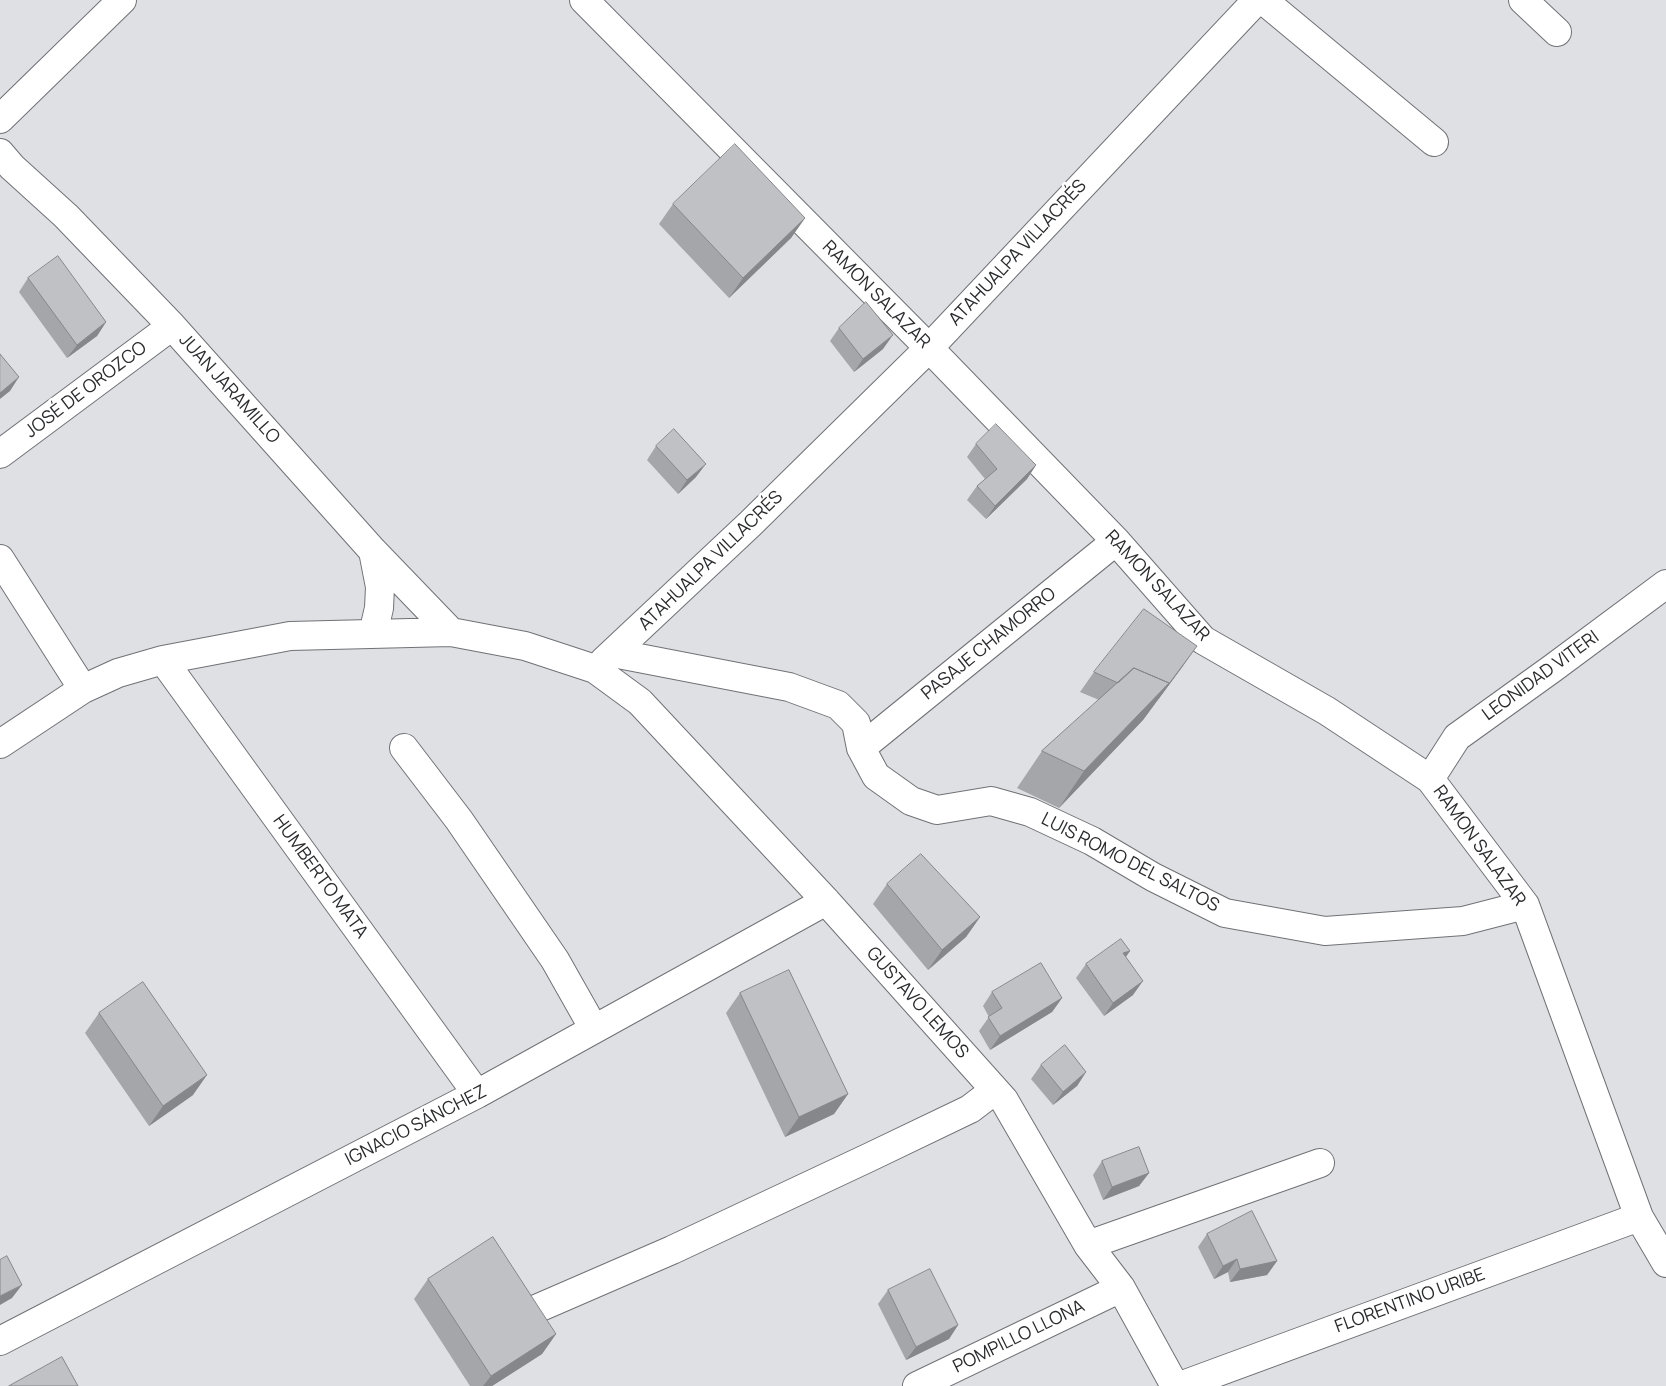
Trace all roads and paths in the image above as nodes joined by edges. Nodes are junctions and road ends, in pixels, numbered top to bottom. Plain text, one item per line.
1 (122, 0) edge
2 (584, 0) edge
3 (1257, 0) edge
4 (1263, 0) edge
5 (1523, 0) edge
6 (1557, 32) dead end
7 (0, 119) edge
8 (1434, 142) dead end
9 (4, 165) edge
10 (172, 326) junction
11 (929, 348) junction
12 (0, 454) edge
13 (1116, 541) junction
14 (373, 551) junction
15 (0, 559) edge
16 (1666, 584) edge
17 (451, 632) junction
18 (373, 634) junction
19 (162, 660) junction
20 (604, 661) junction
21 (83, 689) junction
22 (0, 744) edge
23 (404, 748) dead end
24 (861, 748) junction
25 (1430, 779) junction
26 (826, 901) junction
27 (1525, 905) junction
28 (594, 1029) junction
29 (995, 1090) junction
30 (477, 1094) junction
31 (1320, 1163) dead end
32 (1639, 1216) junction
33 (1088, 1245) junction
34 (1666, 1263) edge
35 (1121, 1288) junction
36 (536, 1309) edge
37 (0, 1341) edge
38 (917, 1386) edge
39 (1175, 1386) edge
40 (1180, 1386) edge

1 - 7 street
2 - 11 street, RAMON SALAZAR
3 - 11 street, ATAHUALPA VILLACRÉS
4 - 8 street
5 - 6 street
9 - 10 street, JUAN JARAMILLO
10 - 12 street, JOSÉ DE OROZCO
10 - 14 street, JUAN JARAMILLO
11 - 13 street, RAMON SALAZAR
11 - 20 street, ATAHUALPA VILLACRÉS
13 - 24 street, PASAJE CHAMORRO
13 - 25 street, RAMON SALAZAR
14 - 17 street, JUAN JARAMILLO
14 - 18 street
15 - 21 street
16 - 25 street, LEONIDAD VITERI
17 - 18 street
17 - 20 street
18 - 19 street
19 - 21 street
19 - 30 street, HUMBERTO MATA
20 - 24 street, LUIS ROMO DEL SALTOS
20 - 26 street, GUSTAVO LEMOS
21 - 22 street
23 - 28 street
24 - 27 street, LUIS ROMO DEL SALTOS
25 - 27 street, RAMON SALAZAR
26 - 28 street, IGNACIO SÁNCHEZ
26 - 29 street, GUSTAVO LEMOS
27 - 32 street, RAMON SALAZAR
28 - 30 street, IGNACIO SÁNCHEZ
29 - 33 street, GUSTAVO LEMOS
29 - 36 street
30 - 37 street, IGNACIO SÁNCHEZ
31 - 33 street
32 - 34 street, RAMON SALAZAR
32 - 40 street, FLORENTINO URIBE
33 - 35 street, GUSTAVO LEMOS
35 - 38 street, POMPILLO LLONA
35 - 39 street, GUSTAVO LEMOS

